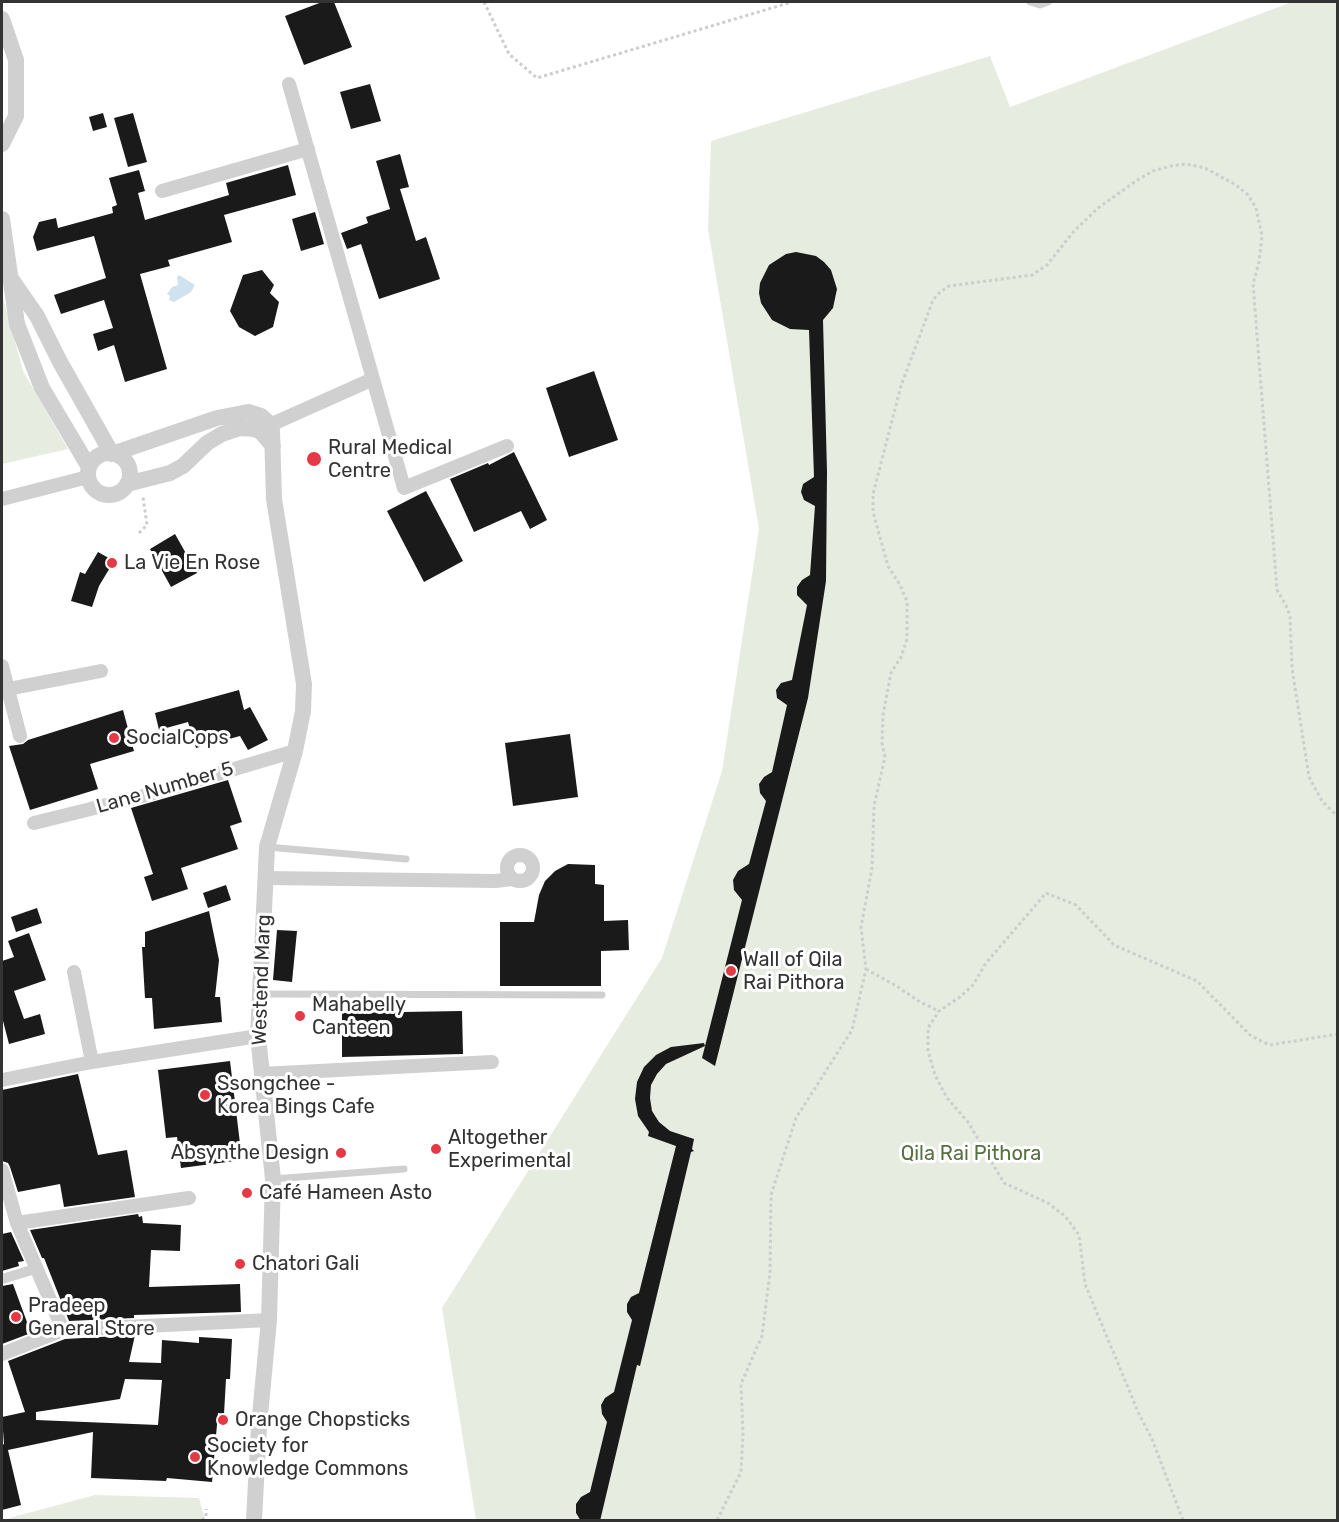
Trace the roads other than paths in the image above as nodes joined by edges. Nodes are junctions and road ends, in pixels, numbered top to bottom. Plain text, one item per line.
1 (1030, 2) edge
2 (1048, 2) edge
3 (2, 19) edge
4 (289, 84) dead end
5 (2, 144) edge
6 (308, 150) junction
7 (162, 191) dead end
8 (2, 219) edge
9 (12, 280) junction
10 (372, 379) junction
11 (270, 425) junction
12 (273, 446) junction
13 (507, 446) dead end
14 (112, 454) junction
15 (89, 472) junction
16 (134, 482) junction
17 (2, 499) edge
18 (2, 666) edge
19 (101, 671) dead end
20 (8, 689) junction
21 (20, 736) dead end
22 (295, 751) junction
23 (34, 823) dead end
24 (267, 847) junction
25 (406, 859) dead end
26 (266, 878) junction
27 (511, 879) dead end
28 (74, 972) dead end
29 (259, 994) junction
30 (602, 995) dead end
31 (258, 1036) junction
32 (92, 1062) junction
33 (492, 1062) dead end
34 (261, 1074) junction
35 (2, 1080) edge
36 (2, 1170) edge
37 (404, 1170) dead end
38 (273, 1179) junction
39 (189, 1198) dead end
40 (17, 1223) junction
41 (35, 1269) junction
42 (2, 1279) edge
43 (269, 1320) junction
44 (63, 1330) junction
45 (2, 1354) edge
46 (254, 1521) edge

1 - 2 lane
3 - 5 street
4 - 6 street
6 - 7 street
6 - 10 street
8 - 9 street
9 - 14 street
9 - 15 street
10 - 11 street
10 - 13 street
11 - 12 street, Westend Marg
11 - 14 street
12 - 16 street
12 - 22 street, Westend Marg
14 - 15 street
14 - 16 street
15 - 16 street
15 - 17 street
18 - 20 street
19 - 20 street
20 - 21 street
22 - 23 street, Lane Number 5
22 - 24 street, Westend Marg
24 - 25 lane
24 - 26 street, Westend Marg
26 - 27 street
26 - 29 street, Westend Marg
28 - 32 street
29 - 30 lane
29 - 31 street, Westend Marg
31 - 32 street
31 - 34 street, Westend Marg
32 - 35 street
33 - 34 street
34 - 38 street, Westend Marg
36 - 40 street
37 - 38 lane
38 - 43 street, Westend Marg
39 - 40 street
40 - 41 street
41 - 42 street
41 - 44 street
43 - 44 street
43 - 46 street, Westend Marg
44 - 45 street

